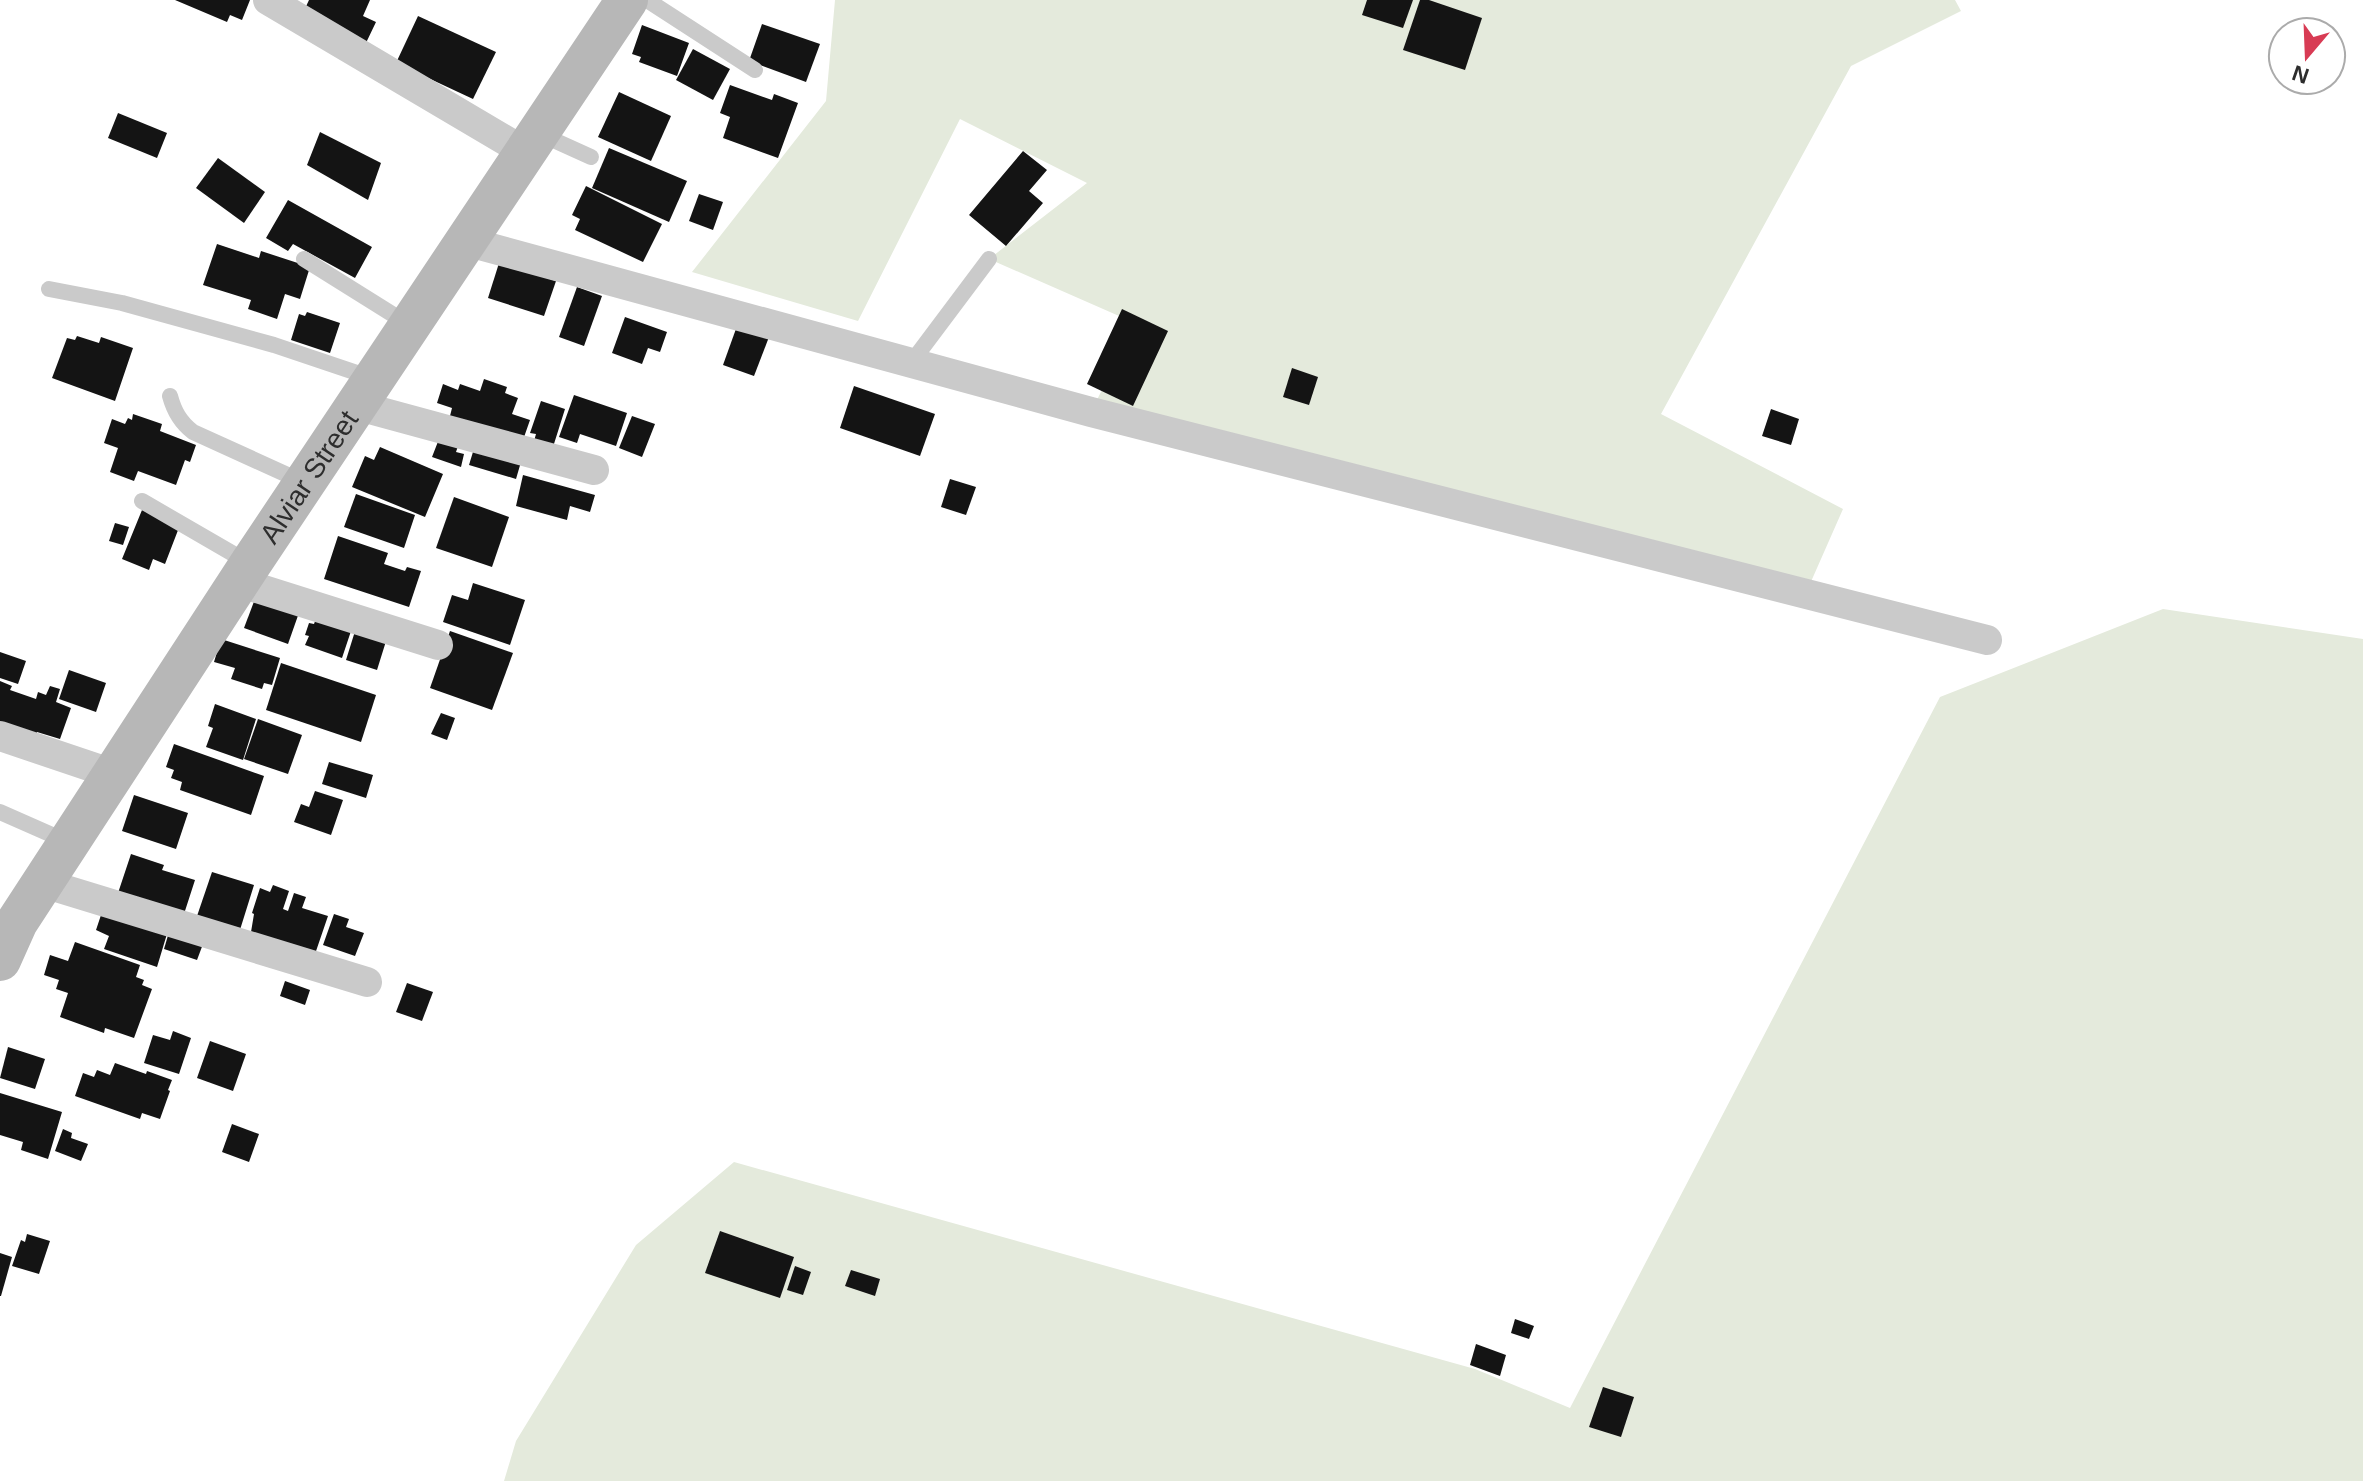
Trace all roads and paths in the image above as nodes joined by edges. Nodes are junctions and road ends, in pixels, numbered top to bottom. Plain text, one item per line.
1 (268, 0) edge
2 (627, 0) edge
3 (647, 0) edge
4 (755, 70) dead end
5 (531, 142) junction
6 (591, 157) dead end
7 (465, 241) junction
8 (304, 259) dead end
9 (989, 259) dead end
10 (49, 289) dead end
11 (410, 324) junction
12 (911, 363) junction
13 (364, 392) junction
14 (170, 396) dead end
15 (594, 470) dead end
16 (304, 483) junction
17 (142, 501) dead end
18 (244, 572) junction
19 (1987, 640) dead end
20 (438, 645) dead end
21 (0, 736) edge
22 (113, 774) junction
23 (0, 812) edge
24 (69, 843) junction
25 (43, 883) junction
26 (9, 918) edge
27 (0, 960) edge
28 (367, 982) dead end

1 - 5 street
2 - 5 street, Alviar Street
3 - 4 lane
5 - 6 lane
5 - 7 street, Alviar Street
7 - 11 street, Alviar Street
7 - 12 street
8 - 11 lane
9 - 12 lane
10 - 13 lane
11 - 13 street, Alviar Street
12 - 19 street
13 - 15 street
13 - 16 street, Alviar Street
14 - 16 lane
16 - 18 street, Alviar Street
17 - 18 lane
18 - 20 street
18 - 22 street, Alviar Street
21 - 22 street
22 - 24 street, Alviar Street
23 - 24 lane
24 - 25 street, Alviar Street
25 - 26 street, Alviar Street
25 - 28 street
26 - 27 street, Alviar Street

